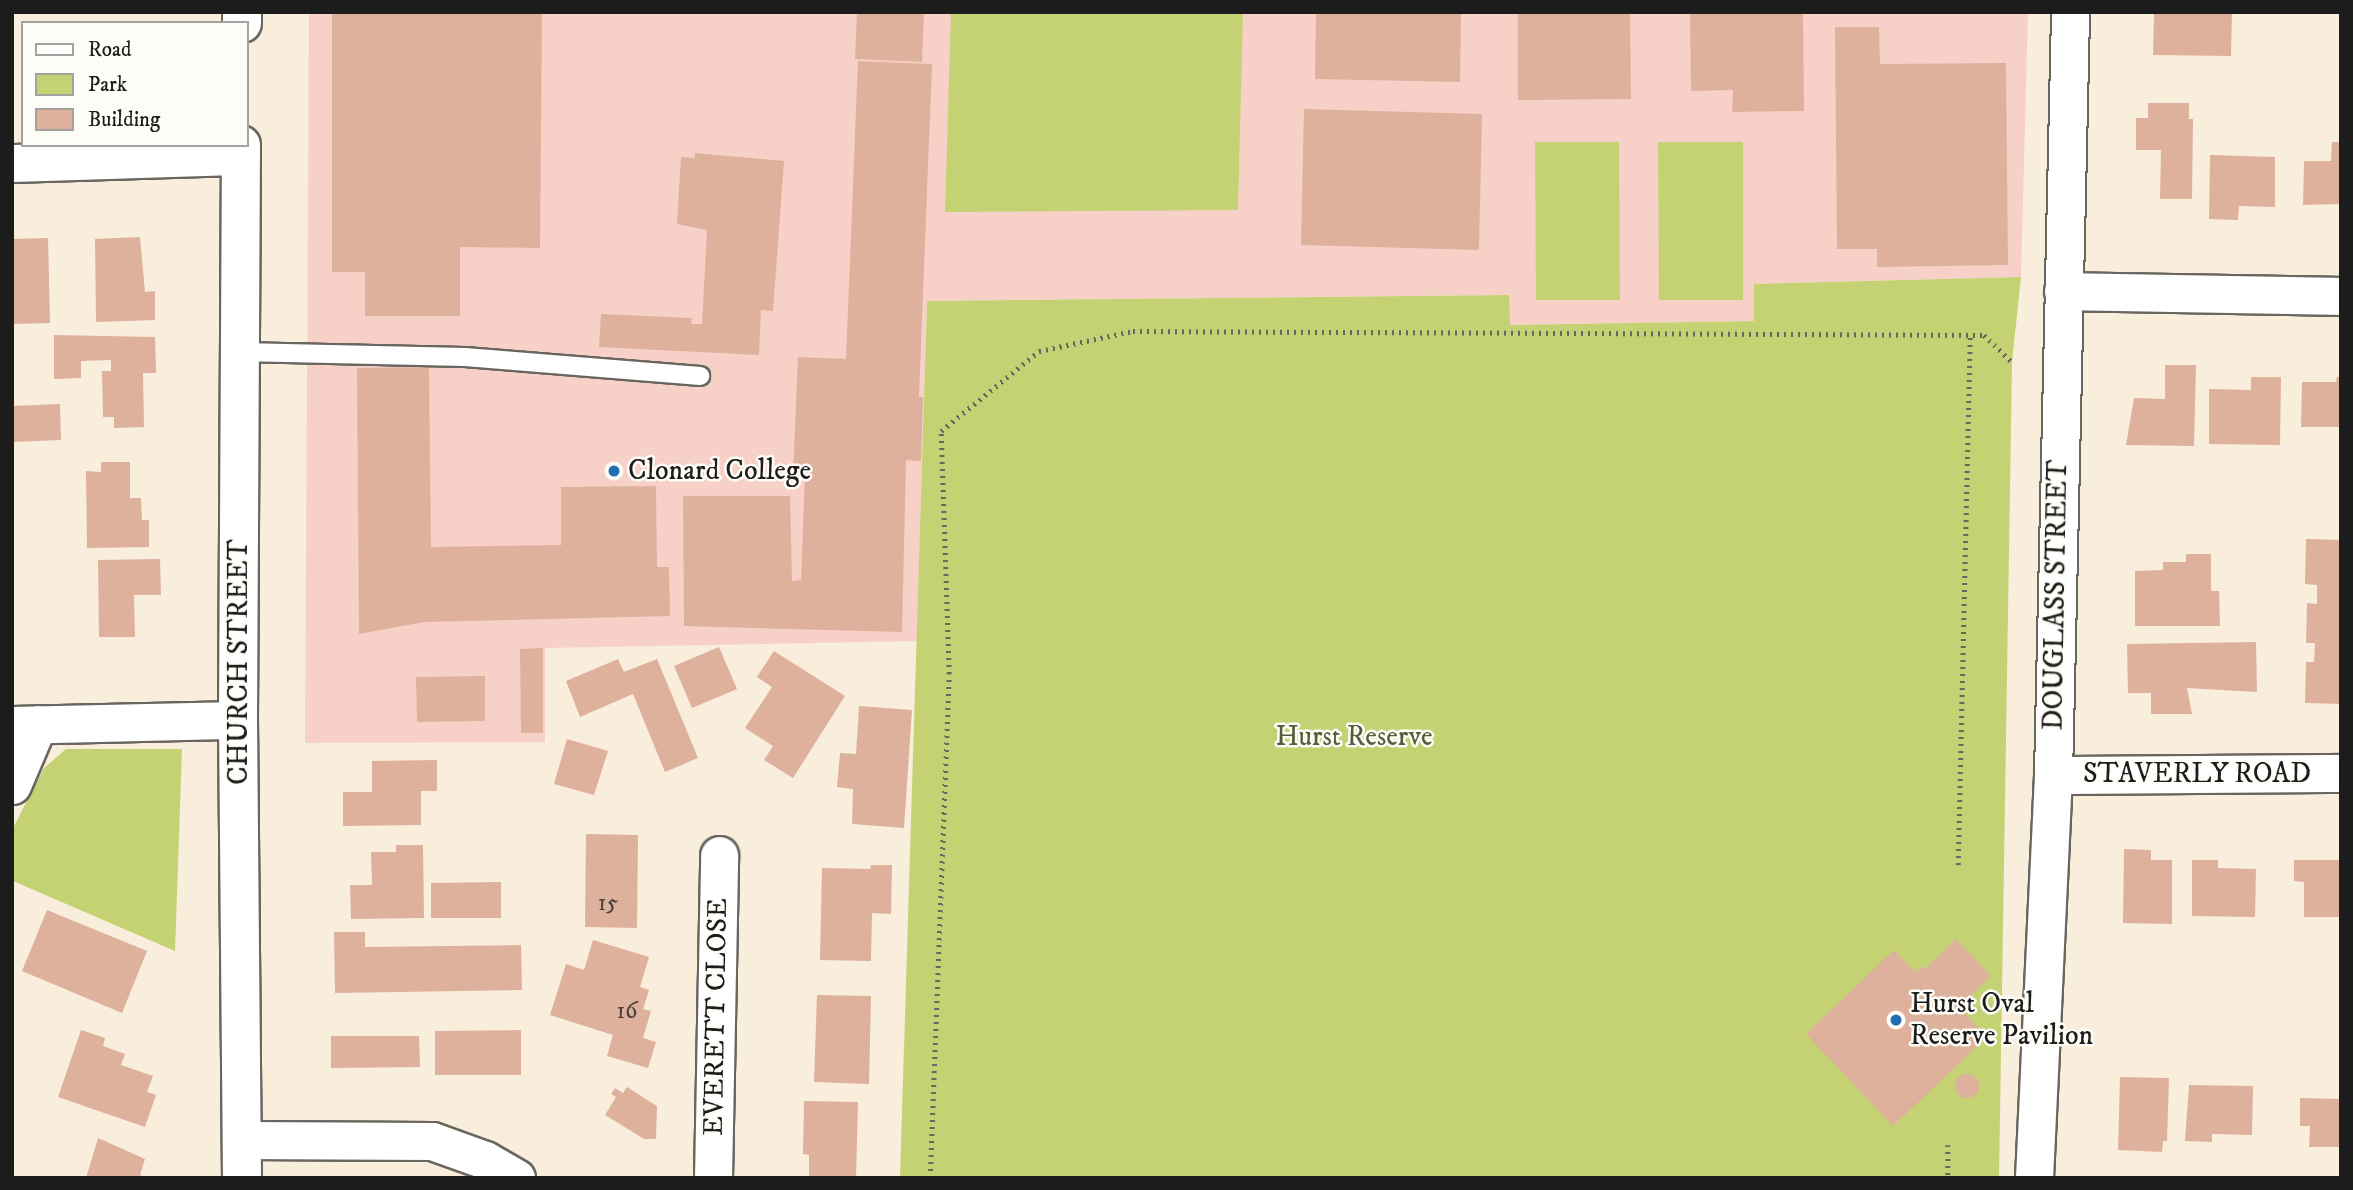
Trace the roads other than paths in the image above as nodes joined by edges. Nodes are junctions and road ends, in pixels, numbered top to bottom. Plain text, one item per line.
1 (2070, 12) edge
2 (241, 151) edge
3 (12, 163) edge
4 (2063, 291) junction
5 (2341, 296) edge
6 (240, 352) junction
7 (700, 376) dead end
8 (238, 720) junction
9 (25, 725) edge
10 (2341, 773) edge
11 (2053, 775) junction
12 (12, 785) edge
13 (719, 855) dead end
14 (242, 1140) junction
15 (242, 1178) edge
16 (516, 1178) edge
17 (713, 1178) edge
18 (2034, 1178) edge

1 - 4 street, DOUGLASS STREET
2 - 3 street
2 - 6 street, CHURCH STREET
4 - 5 street
4 - 11 street, DOUGLASS STREET
6 - 7 lane
6 - 8 street, CHURCH STREET
8 - 9 street
8 - 14 street, CHURCH STREET
9 - 12 street
10 - 11 street, STAVERLY ROAD
11 - 18 street, DOUGLASS STREET
13 - 17 street, EVERETT CLOSE
14 - 15 street, CHURCH STREET
14 - 16 street

